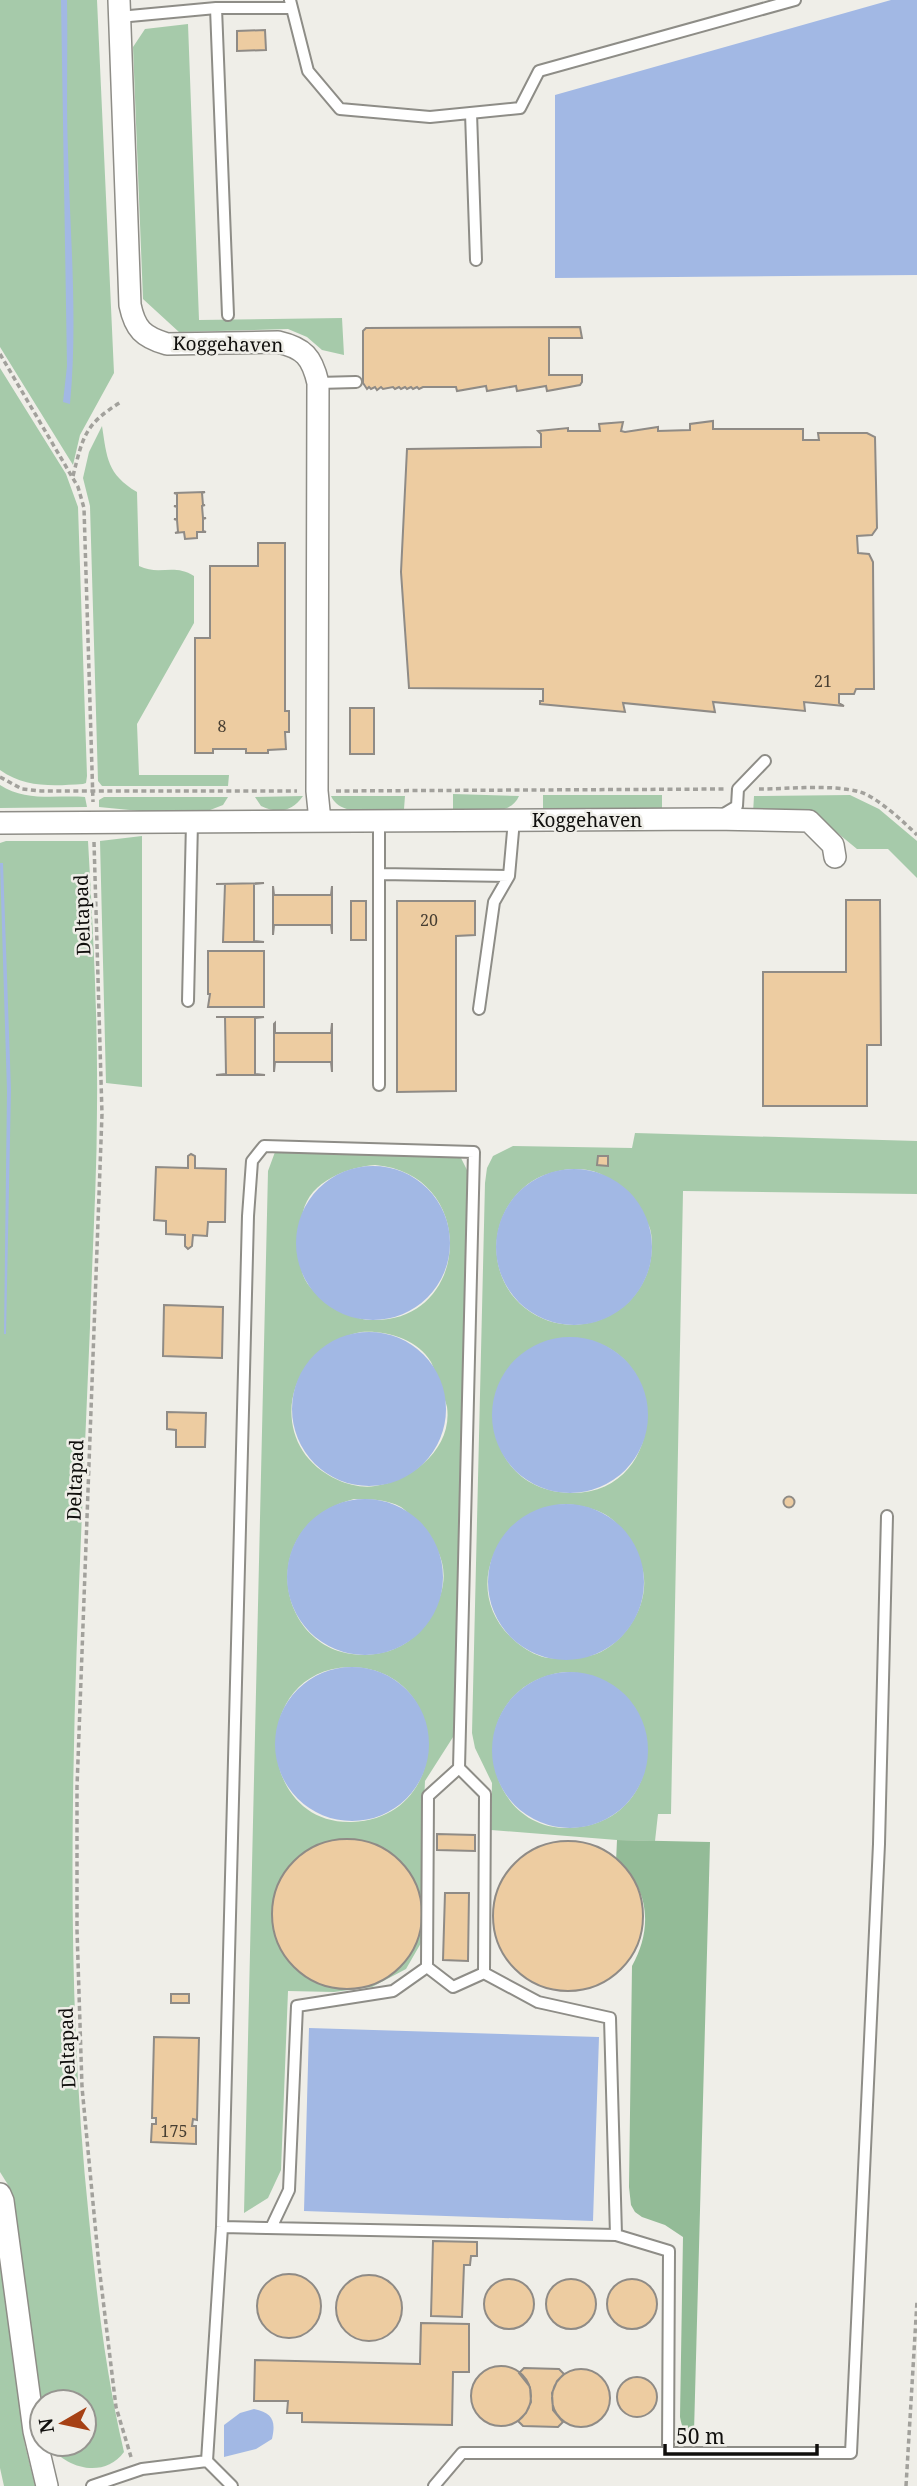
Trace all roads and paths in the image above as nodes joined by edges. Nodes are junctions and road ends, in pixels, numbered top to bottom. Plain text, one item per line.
1 (747, 0) edge
2 (795, 0) edge
3 (290, 4) edge
4 (119, 8) edge
5 (216, 8) junction
6 (752, 12) junction
7 (471, 113) junction
8 (477, 260) dead end
9 (228, 315) dead end
10 (0, 354) edge
11 (356, 382) dead end
12 (318, 383) junction
13 (121, 402) dead end
14 (73, 478) junction
15 (765, 761) dead end
16 (0, 777) edge
17 (738, 789) junction
18 (317, 791) junction
19 (93, 792) junction
20 (714, 819) junction
21 (514, 820) junction
22 (320, 821) junction
23 (379, 821) junction
24 (192, 822) junction
25 (0, 823) edge
26 (94, 823) junction
27 (917, 835) edge
28 (835, 857) dead end
29 (379, 874) junction
30 (509, 876) junction
31 (188, 1001) dead end
32 (480, 1009) dead end
33 (379, 1085) dead end
34 (887, 1516) dead end
35 (458, 1768) junction
36 (427, 1967) junction
37 (484, 1973) junction
38 (0, 2193) edge
39 (222, 2227) junction
40 (271, 2228) junction
41 (616, 2235) junction
42 (917, 2301) edge
43 (668, 2452) junction
44 (207, 2461) junction
45 (139, 2470) junction
46 (47, 2486) edge
47 (92, 2486) edge
48 (232, 2486) edge
49 (434, 2486) edge
50 (906, 2486) edge

1 - 6 lane
2 - 6 lane
3 - 5 lane
3 - 7 lane
4 - 5 lane
4 - 12 street, Koggehaven
5 - 9 lane
6 - 7 lane
7 - 8 lane
10 - 14 path, Deltapad
11 - 12 lane
12 - 18 street, Koggehaven
13 - 14 path
14 - 19 path, Deltapad
15 - 17 lane
16 - 19 path
17 - 18 path
17 - 20 lane
17 - 27 path
18 - 19 path
18 - 22 street, Koggehaven
19 - 26 path, Deltapad
20 - 21 street, Koggehaven
20 - 28 street, Koggehaven
21 - 23 street, Koggehaven
21 - 30 lane
22 - 23 street, Koggehaven
22 - 24 street, Koggehaven
23 - 29 lane
24 - 26 street, Koggehaven
24 - 31 lane
25 - 26 street, Koggehaven
26 - 45 path, Deltapad
29 - 30 lane
29 - 33 lane
30 - 32 lane
34 - 43 lane
35 - 36 lane
35 - 37 lane
35 - 39 lane
36 - 37 lane
36 - 40 lane
37 - 41 lane
38 - 46 street
39 - 40 lane
39 - 44 lane
40 - 41 lane
41 - 43 lane
42 - 50 path
43 - 49 lane
44 - 45 lane
44 - 48 lane
45 - 47 lane

